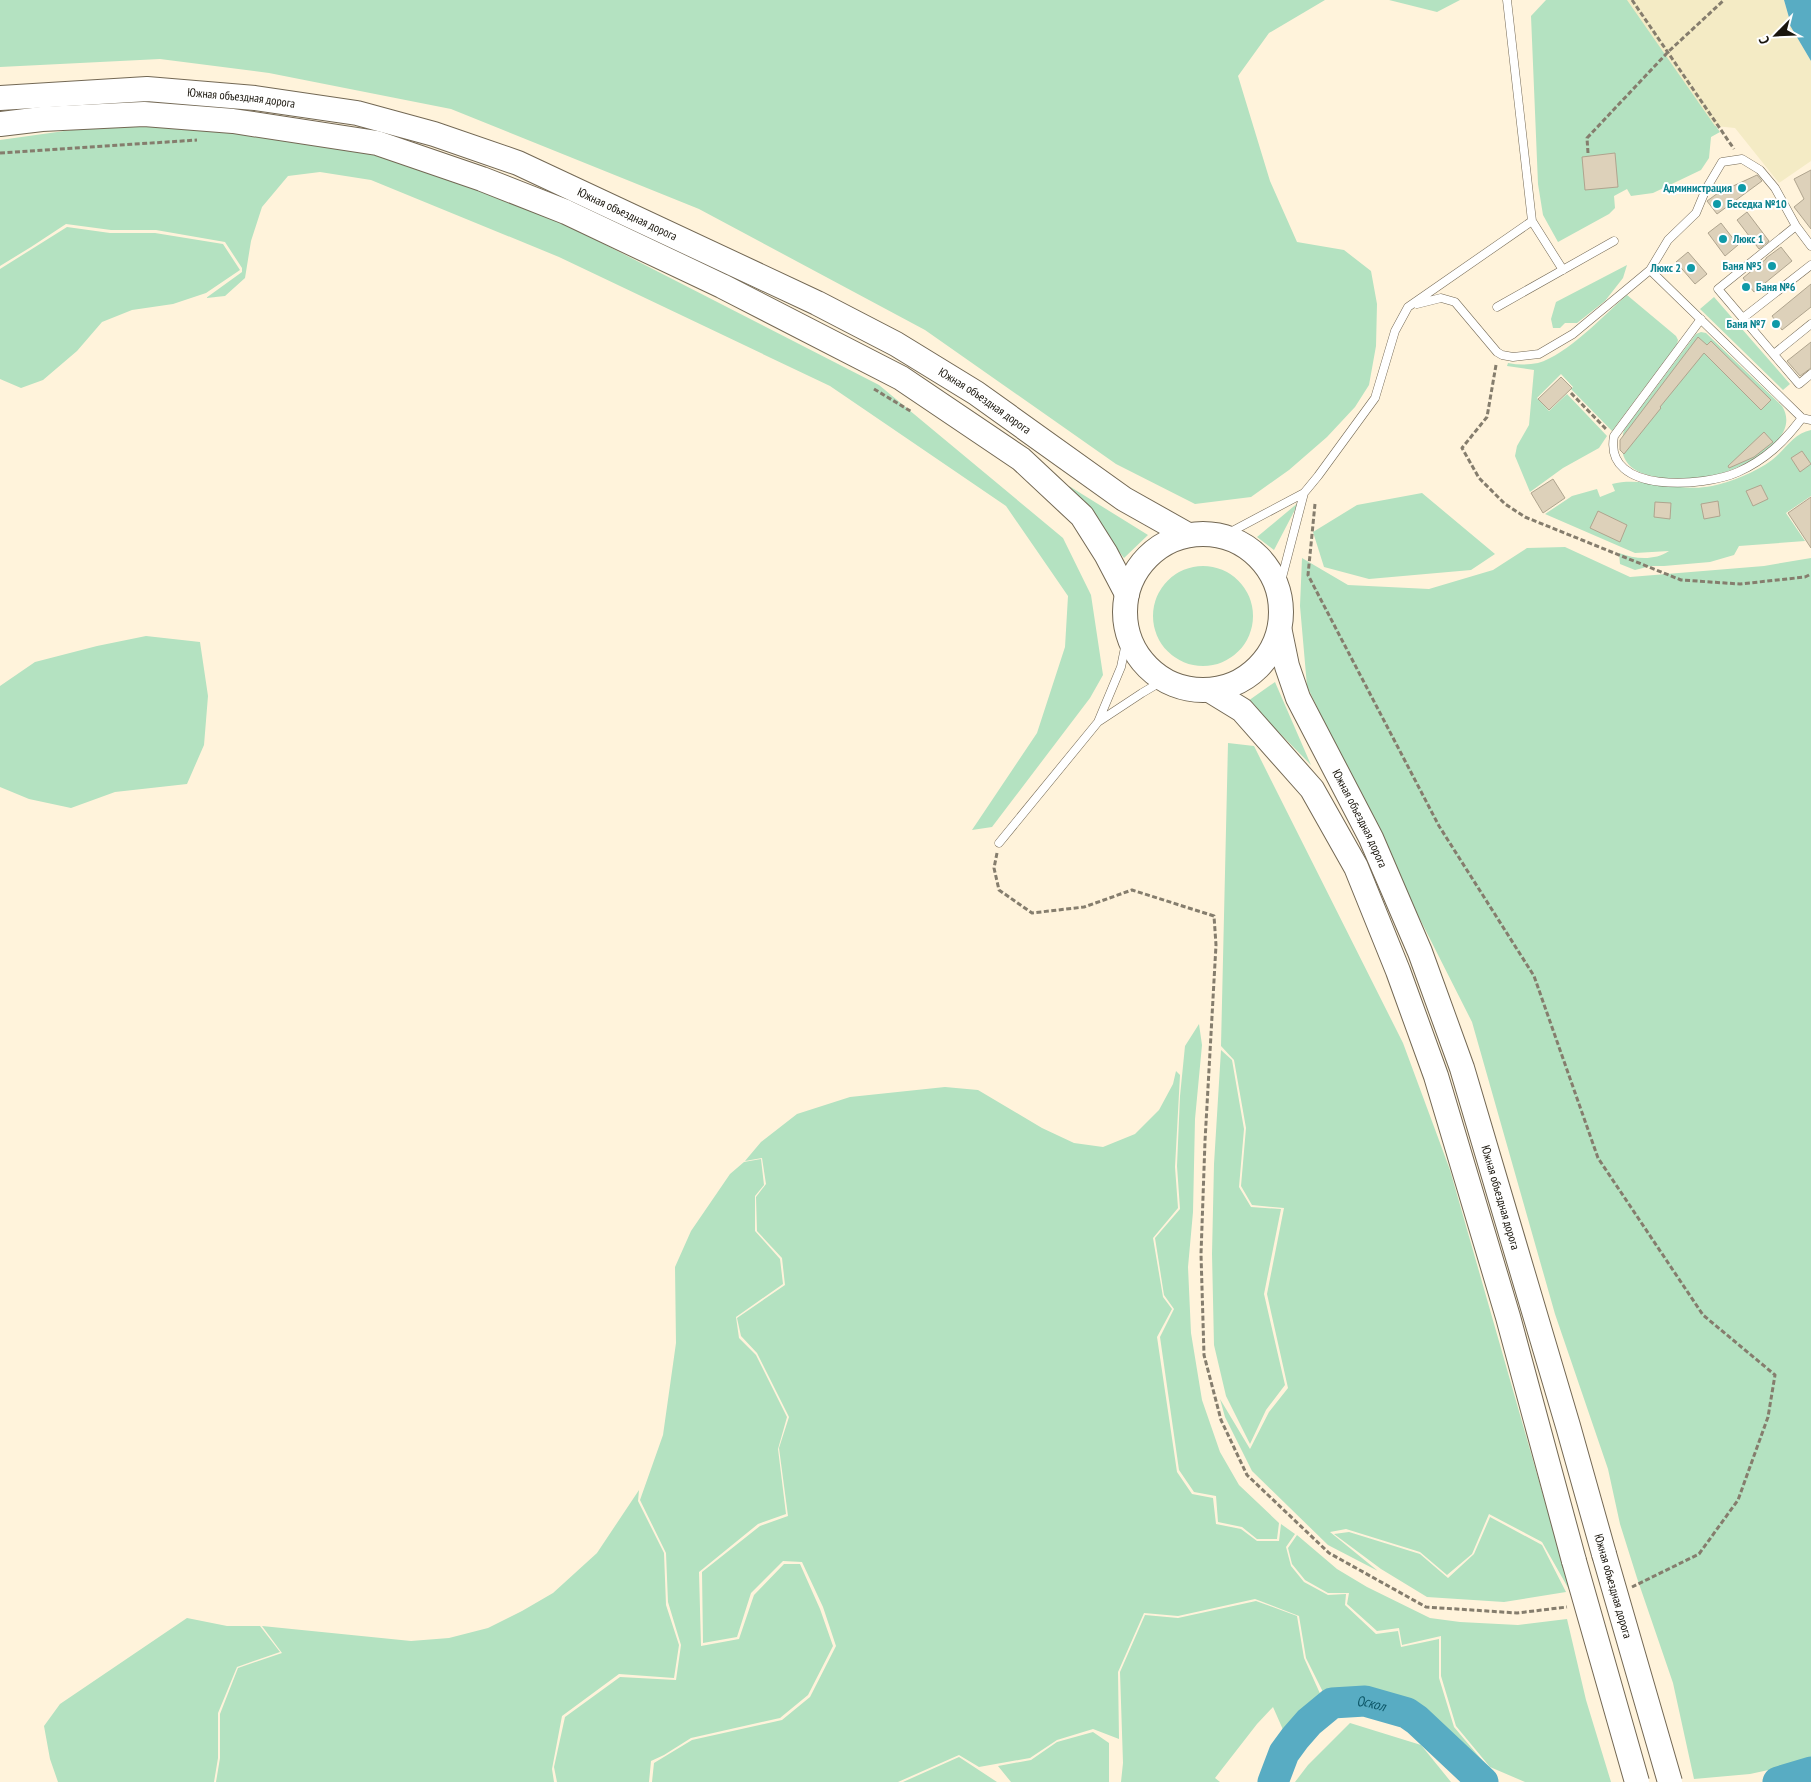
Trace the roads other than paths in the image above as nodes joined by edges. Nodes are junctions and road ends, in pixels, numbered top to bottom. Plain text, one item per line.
1 (1507, 0) edge
2 (0, 98) edge
3 (0, 124) edge
4 (1532, 221) junction
5 (1796, 226) junction
6 (1614, 240) dead end
7 (1811, 246) edge
8 (1811, 265) edge
9 (1563, 270) junction
10 (1650, 270) junction
11 (1497, 306) dead end
12 (1408, 307) junction
13 (1743, 318) junction
14 (1701, 319) junction
15 (1811, 324) edge
16 (1774, 354) junction
17 (1811, 374) edge
18 (1802, 418) junction
19 (1811, 420) edge
20 (1304, 493) junction
21 (1188, 535) junction
22 (1223, 536) junction
23 (1279, 589) junction
24 (1127, 594) junction
25 (1280, 632) junction
26 (1128, 633) junction
27 (1164, 680) junction
28 (1211, 691) junction
29 (1098, 722) junction
30 (999, 842) road end
31 (1568, 1426) junction
32 (1539, 1433) junction
33 (1637, 1782) edge
34 (1670, 1782) edge

1 - 4 lane
2 - 21 main road, Южная объездная дорога
3 - 24 main road, Южная объездная дорога
4 - 9 lane
4 - 12 lane
5 - 7 lane
5 - 10 lane
5 - 13 lane
6 - 9 lane
8 - 13 lane
9 - 11 lane
10 - 12 lane
10 - 14 lane
12 - 20 lane
13 - 16 lane
14 - 18 lane
14 - 18 lane
15 - 16 lane
16 - 17 lane
18 - 19 lane
20 - 22 lane
20 - 23 lane
21 - 22 main road
21 - 24 main road
22 - 23 main road
23 - 25 main road
24 - 26 main road
25 - 28 main road
25 - 31 main road, Южная объездная дорога
26 - 27 main road
26 - 29 lane
27 - 28 main road
27 - 29 lane
28 - 32 main road, Южная объездная дорога
29 - 30 lane
31 - 32 main road
31 - 34 main road, Южная объездная дорога, bridge
32 - 33 main road, Южная объездная дорога, bridge

